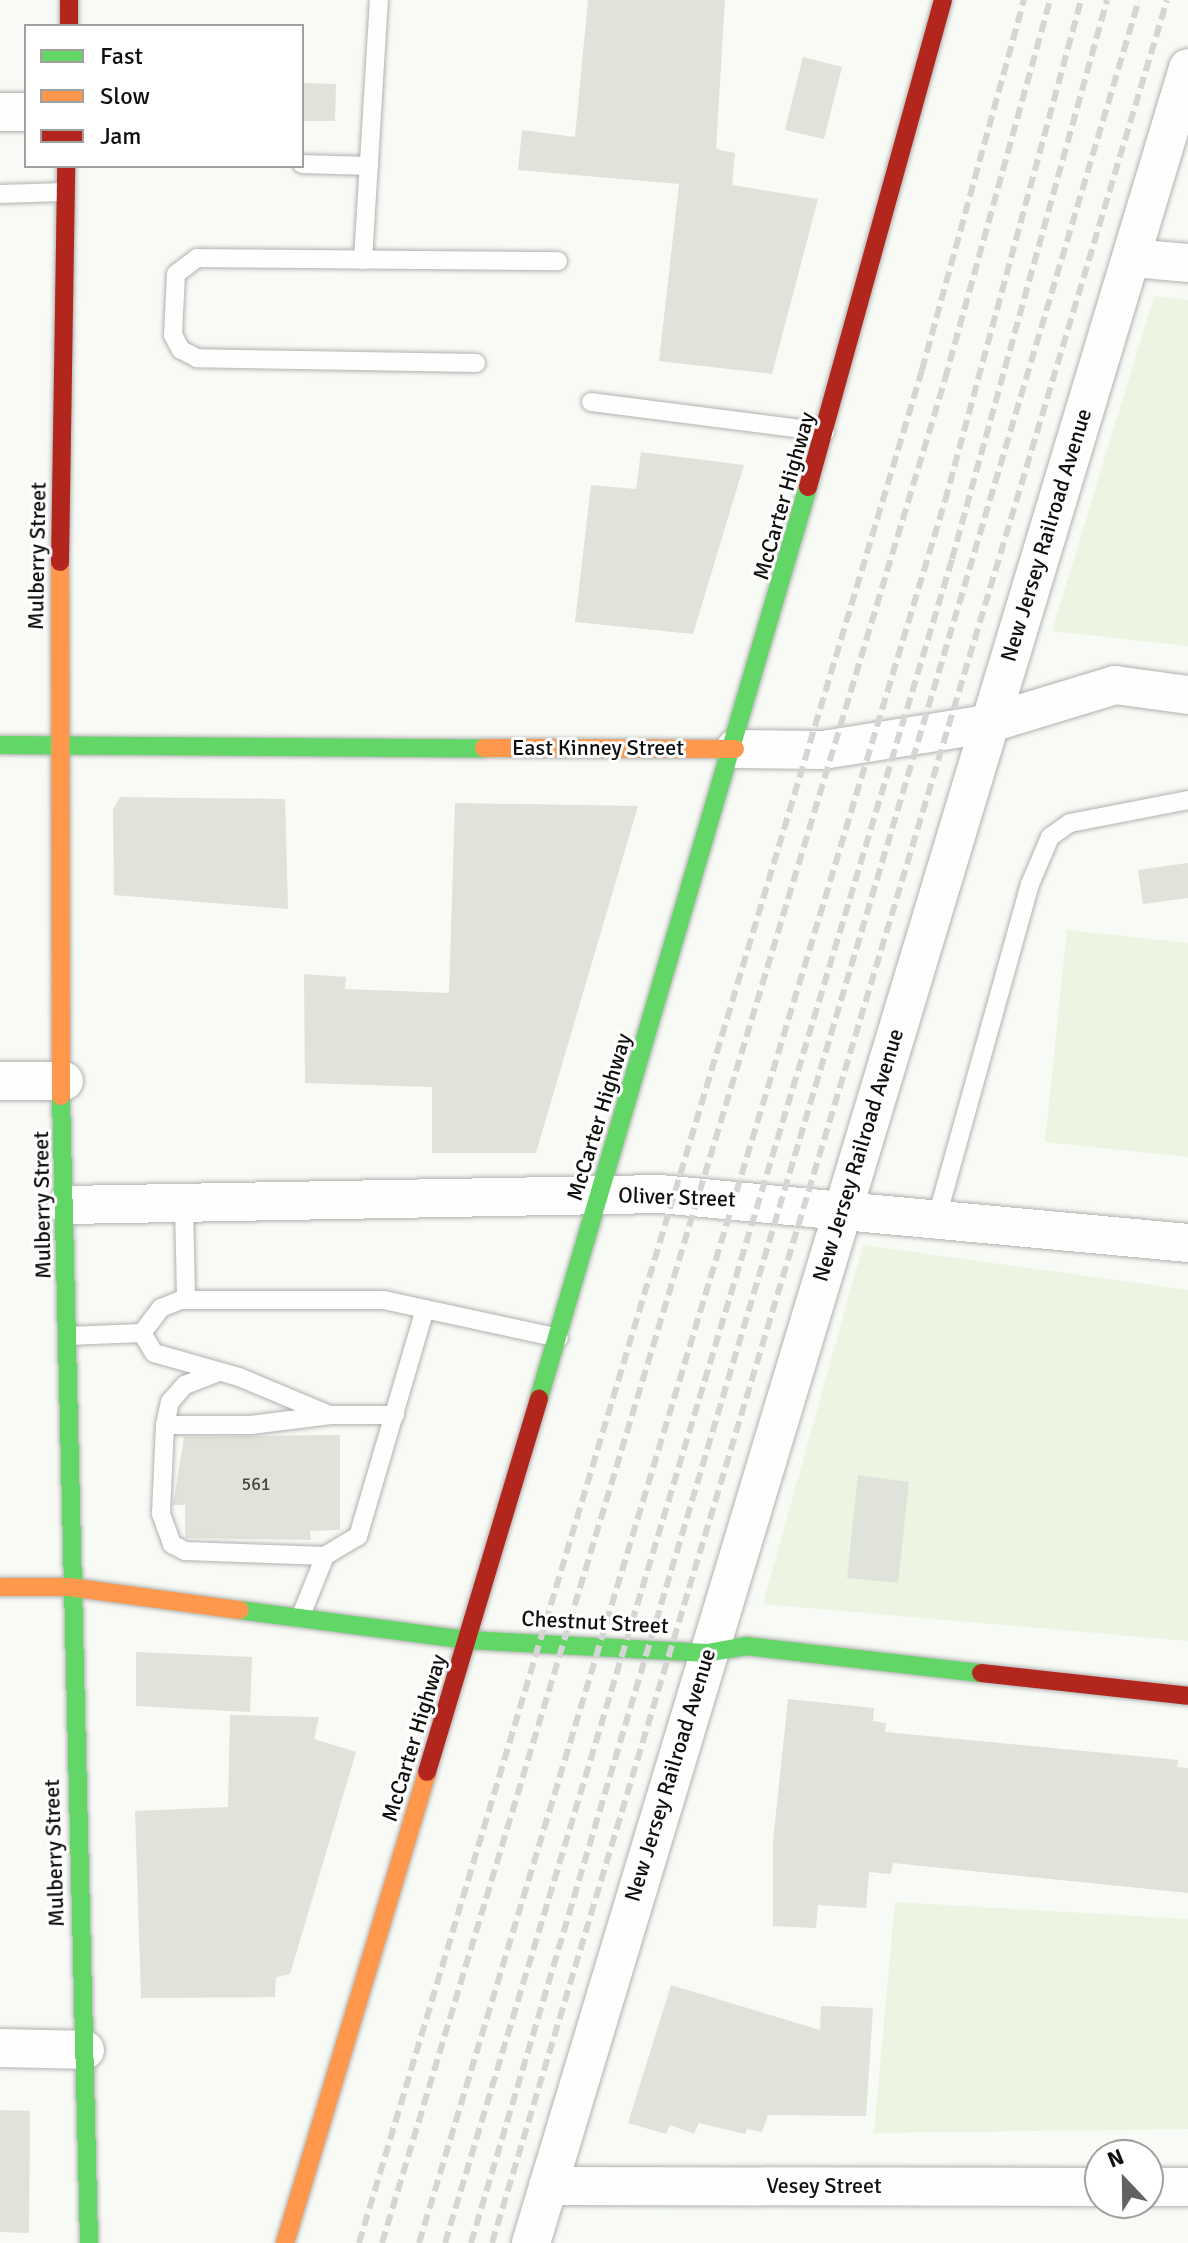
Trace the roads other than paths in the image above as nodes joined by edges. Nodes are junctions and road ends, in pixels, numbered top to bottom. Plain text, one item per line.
1 (69, 0) edge
2 (379, 0) edge
3 (943, 0) edge
4 (69, 24) edge
5 (1188, 68) edge
6 (0, 112) edge
7 (24, 112) edge
8 (304, 164) edge
9 (369, 166) junction
10 (66, 168) edge
11 (65, 192) junction
12 (0, 194) edge
13 (1132, 258) junction
14 (363, 260) junction
15 (558, 261) dead end
16 (1188, 263) edge
17 (476, 363) dead end
18 (591, 402) dead end
19 (828, 433) junction
20 (1188, 695) edge
21 (987, 724) junction
22 (0, 745) edge
23 (59, 745) junction
24 (735, 749) junction
25 (1188, 800) edge
26 (0, 1081) edge
27 (64, 1081) junction
28 (600, 1195) junction
29 (184, 1202) junction
30 (67, 1205) junction
31 (843, 1206) junction
32 (937, 1217) junction
33 (1188, 1243) edge
34 (186, 1300) junction
35 (425, 1309) junction
36 (142, 1333) junction
37 (67, 1336) junction
38 (559, 1338) junction
39 (216, 1373) junction
40 (330, 1415) junction
41 (395, 1415) junction
42 (165, 1425) junction
43 (325, 1556) junction
44 (0, 1587) edge
45 (69, 1587) junction
46 (300, 1618) junction
47 (468, 1640) junction
48 (707, 1653) junction
49 (1188, 1696) edge
50 (0, 2048) edge
51 (85, 2050) junction
52 (548, 2186) junction
53 (1084, 2187) edge
54 (1164, 2187) edge
55 (1188, 2187) edge
56 (89, 2243) edge
57 (285, 2243) edge
58 (531, 2243) edge

1 - 4 street
2 - 9 lane
3 - 19 street, McCarter Highway
5 - 13 street, New Jersey Railroad Avenue
6 - 7 street
8 - 9 lane
9 - 14 lane
10 - 11 street, Mulberry Street
11 - 12 lane
11 - 23 street, Mulberry Street
13 - 16 street
13 - 21 street, New Jersey Railroad Avenue
14 - 15 lane
14 - 17 lane
18 - 19 lane
19 - 24 street, McCarter Highway
20 - 21 street, East Kinney Street
21 - 24 street, East Kinney Street
21 - 31 street, New Jersey Railroad Avenue
22 - 23 street, East Kinney Street
23 - 24 street, East Kinney Street
23 - 27 street, Mulberry Street
24 - 28 street, McCarter Highway
25 - 32 lane
26 - 27 street
27 - 30 street, Mulberry Street
28 - 29 street, Oliver Street
28 - 31 street, Oliver Street
28 - 38 street, McCarter Highway
29 - 30 street, Oliver Street
29 - 34 lane
30 - 37 street, Mulberry Street
31 - 32 street, Oliver Street
31 - 48 street, New Jersey Railroad Avenue
32 - 33 street, Oliver Street
34 - 35 lane
34 - 36 lane
35 - 38 lane
35 - 41 lane
36 - 37 lane
36 - 39 lane
37 - 45 street, Mulberry Street
38 - 47 street, McCarter Highway
39 - 40 lane
39 - 42 lane
40 - 41 lane
40 - 42 lane
41 - 43 lane
42 - 43 lane
43 - 46 lane
44 - 45 street, Chestnut Street
45 - 46 street, Chestnut Street
45 - 51 street, Mulberry Street
46 - 47 street, Chestnut Street
47 - 48 street, Chestnut Street
47 - 57 street, McCarter Highway
48 - 49 street, Chestnut Street
48 - 52 street, New Jersey Railroad Avenue
50 - 51 street
51 - 56 street, Mulberry Street
52 - 53 street, Vesey Street
52 - 58 street, New Jersey Railroad Avenue
54 - 55 street

